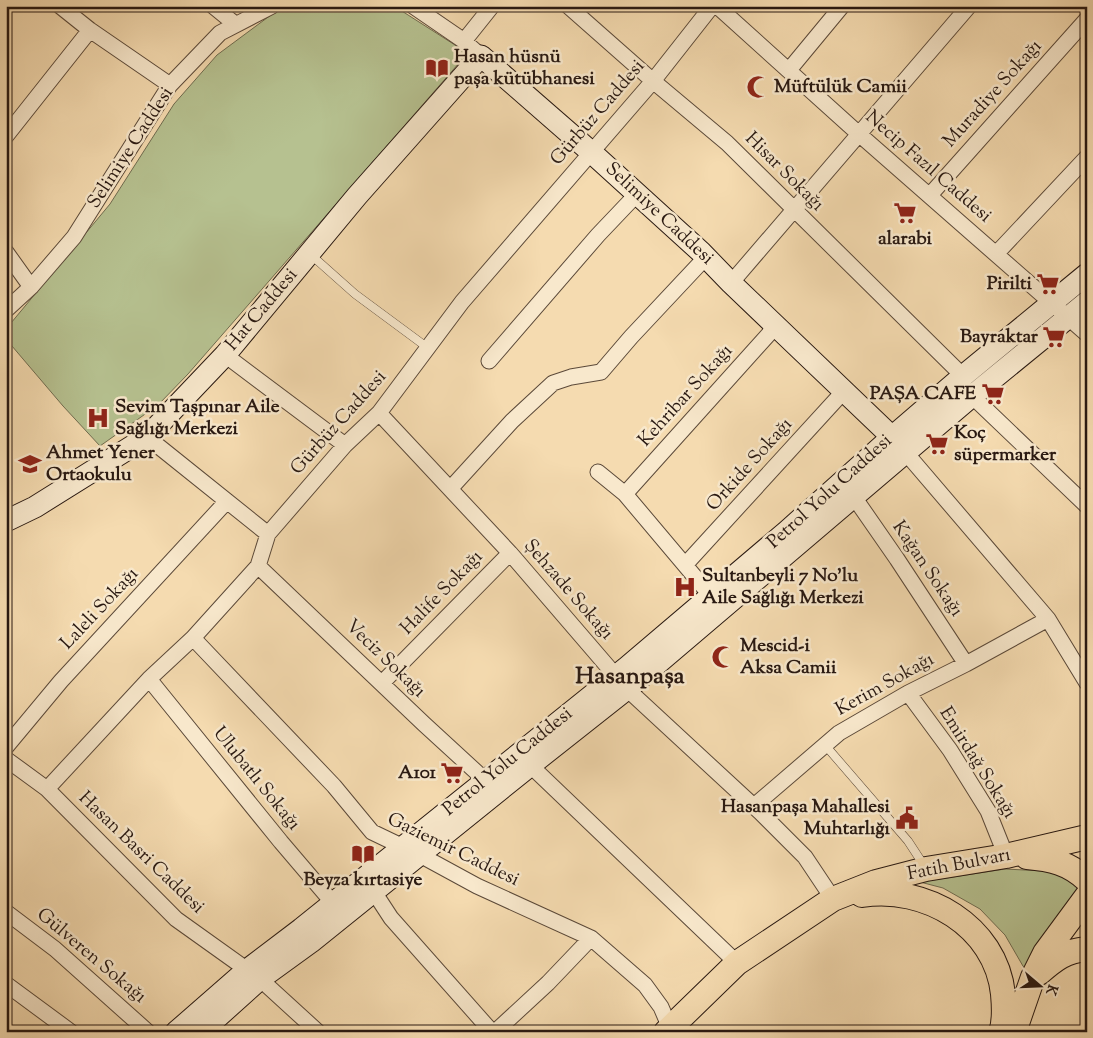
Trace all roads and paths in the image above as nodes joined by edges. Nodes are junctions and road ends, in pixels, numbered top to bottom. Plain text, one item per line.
1 (60, 6) edge
2 (213, 6) edge
3 (272, 6) edge
4 (413, 6) edge
5 (492, 6) edge
6 (568, 6) edge
7 (712, 6) edge
8 (717, 6) edge
9 (842, 6) edge
10 (969, 6) edge
11 (1087, 19) edge
12 (235, 24) junction
13 (90, 30) junction
14 (464, 41) junction
15 (481, 56) junction
16 (789, 70) junction
17 (653, 81) junction
18 (170, 85) junction
19 (860, 135) junction
20 (6, 136) edge
21 (592, 152) junction
22 (1087, 157) edge
23 (637, 194) junction
24 (930, 195) junction
25 (794, 211) junction
26 (6, 252) edge
27 (309, 253) junction
28 (996, 254) junction
29 (706, 257) junction
30 (1087, 274) edge
31 (731, 283) junction
32 (31, 287) junction
33 (1087, 302) edge
34 (1052, 304) junction
35 (6, 310) edge
36 (1068, 318) junction
37 (776, 326) junction
38 (1087, 334) edge
39 (428, 348) junction
40 (225, 356) junction
41 (489, 361) dead end
42 (963, 376) junction
43 (844, 391) junction
44 (972, 396) junction
45 (379, 413) junction
46 (147, 437) junction
47 (892, 437) junction
48 (345, 444) junction
49 (906, 453) junction
50 (598, 472) dead end
51 (450, 489) junction
52 (626, 494) junction
53 (854, 497) junction
54 (227, 501) junction
55 (1087, 506) edge
56 (6, 521) edge
57 (268, 534) junction
58 (510, 553) junction
59 (685, 565) junction
60 (258, 566) junction
61 (710, 596) junction
62 (1048, 619) junction
63 (193, 638) junction
64 (966, 664) junction
65 (149, 679) junction
66 (622, 682) junction
67 (382, 683) junction
68 (1087, 683) edge
69 (908, 693) junction
70 (825, 745) junction
71 (6, 747) edge
72 (6, 760) edge
73 (530, 765) junction
74 (485, 780) junction
75 (47, 789) junction
76 (754, 806) junction
77 (1087, 837) edge
78 (411, 851) junction
79 (1006, 856) junction
80 (926, 869) junction
81 (1087, 880) edge
82 (374, 892) junction
83 (1087, 896) edge
84 (833, 899) junction
85 (333, 903) junction
86 (6, 912) edge
87 (591, 938) junction
88 (1087, 948) edge
89 (737, 963) junction
90 (254, 974) junction
91 (1033, 977) junction
92 (6, 984) edge
93 (675, 1028) edge
94 (71, 1032) edge
95 (148, 1032) edge
96 (176, 1032) edge
97 (201, 1032) edge
98 (318, 1032) edge
99 (494, 1032) edge
100 (1001, 1032) edge
101 (1014, 1032) edge

1 - 13 street
2 - 12 street
3 - 12 street, Selimiye Caddesi
4 - 14 street, Selimiye Caddesi
5 - 14 street
6 - 17 street, Hisar Sokağı
7 - 17 street, Gürbüz Caddesi
8 - 16 street, Necip Fazıl Caddesi
9 - 16 street
10 - 19 street
11 - 24 street, Muradiye Sokağı
12 - 18 street, Selimiye Caddesi
13 - 18 street
13 - 20 street
14 - 15 street, Selimiye Caddesi
15 - 21 main road, Selimiye Caddesi
15 - 27 main road, Hat Caddesi
16 - 19 street, Necip Fazıl Caddesi
17 - 21 street, Gürbüz Caddesi
17 - 25 street, Hisar Sokağı
18 - 32 street, Selimiye Caddesi
19 - 24 street, Necip Fazıl Caddesi
19 - 25 street
21 - 23 main road, Selimiye Caddesi
21 - 39 street, Gürbüz Caddesi
22 - 28 street
23 - 29 main road, Selimiye Caddesi
23 - 41 street
24 - 28 street, Necip Fazıl Caddesi
25 - 31 street
25 - 42 street, Hisar Sokağı
26 - 32 street
27 - 39 lane
27 - 40 main road, Hat Caddesi
28 - 34 street, Necip Fazıl Caddesi
29 - 31 main road, Selimiye Caddesi
29 - 51 street
30 - 34 main road, Petrol Yolu Caddesi
31 - 37 main road, Selimiye Caddesi
32 - 35 street, Selimiye Caddesi
33 - 36 main road, Petrol Yolu Caddesi
34 - 36 street, Necip Fazıl Caddesi
34 - 42 main road, Petrol Yolu Caddesi
36 - 38 street, Necip Fazıl Caddesi
36 - 44 main road, Petrol Yolu Caddesi
37 - 43 main road, Selimiye Caddesi
37 - 52 street, Kehribar Sokağı
39 - 45 street, Gürbüz Caddesi
40 - 46 main road, Hat Caddesi
40 - 48 street
42 - 47 main road, Petrol Yolu Caddesi
43 - 47 main road, Selimiye Caddesi
43 - 59 street, Orkide Sokağı
44 - 49 main road, Petrol Yolu Caddesi
44 - 55 street
45 - 48 street, Gürbüz Caddesi
45 - 51 street, Şehzade Sokağı
46 - 54 street
46 - 56 main road, Hat Caddesi
47 - 49 street
47 - 61 main road, Petrol Yolu Caddesi
48 - 57 street, Gürbüz Caddesi
49 - 53 main road, Petrol Yolu Caddesi
49 - 62 street
50 - 52 street
51 - 58 street, Şehzade Sokağı
52 - 59 street
53 - 64 street, Kağan Sokağı
53 - 66 main road, Petrol Yolu Caddesi
54 - 57 street
54 - 71 street, Laleli Sokağı
57 - 60 street, Gürbüz Caddesi
58 - 66 street, Şehzade Sokağı
58 - 67 street, Halife Sokağı
59 - 61 street
60 - 63 street, Gürbüz Caddesi
60 - 67 street, Veciz Sokağı
61 - 66 main road, Petrol Yolu Caddesi
62 - 64 street, Kerim Sokağı
62 - 68 street
63 - 65 street, Gürbüz Caddesi
63 - 78 street, Gaziemir Caddesi
64 - 69 street, Kerim Sokağı
65 - 75 street, Gürbüz Caddesi
65 - 85 street, Ulubatlı Sokağı
66 - 73 main road, Petrol Yolu Caddesi
66 - 74 main road, Petrol Yolu Caddesi
66 - 76 street, Şehzade Sokağı
67 - 74 street, Veciz Sokağı
69 - 70 street, Kerim Sokağı
69 - 79 street, Emirdağ Sokağı
70 - 76 street, Kerim Sokağı
70 - 80 lane
72 - 75 street, Hasan Basri Caddesi
73 - 78 main road, Petrol Yolu Caddesi
73 - 89 street
74 - 78 main road, Petrol Yolu Caddesi
75 - 90 street, Hasan Basri Caddesi
76 - 84 street, Şehzade Sokağı
77 - 79 main road, Fatih Bulvarı
78 - 82 main road, Petrol Yolu Caddesi
78 - 85 main road, Petrol Yolu Caddesi
78 - 87 street, Gaziemir Caddesi
79 - 80 main road, Fatih Bulvarı
79 - 81 main road
80 - 84 main road, Fatih Bulvarı
82 - 90 main road, Petrol Yolu Caddesi
82 - 99 street
83 - 91 main road
84 - 89 main road, Fatih Bulvarı
84 - 100 main road, Fatih Bulvarı
85 - 90 main road, Petrol Yolu Caddesi
86 - 95 street, Gülveren Sokağı
87 - 93 street, Gaziemir Caddesi
87 - 99 street
88 - 91 main road
89 - 93 main road, Fatih Bulvarı
90 - 96 main road, Petrol Yolu Caddesi
90 - 97 main road, Petrol Yolu Caddesi
90 - 98 street, Hasan Basri Caddesi
91 - 101 main road
92 - 94 street

